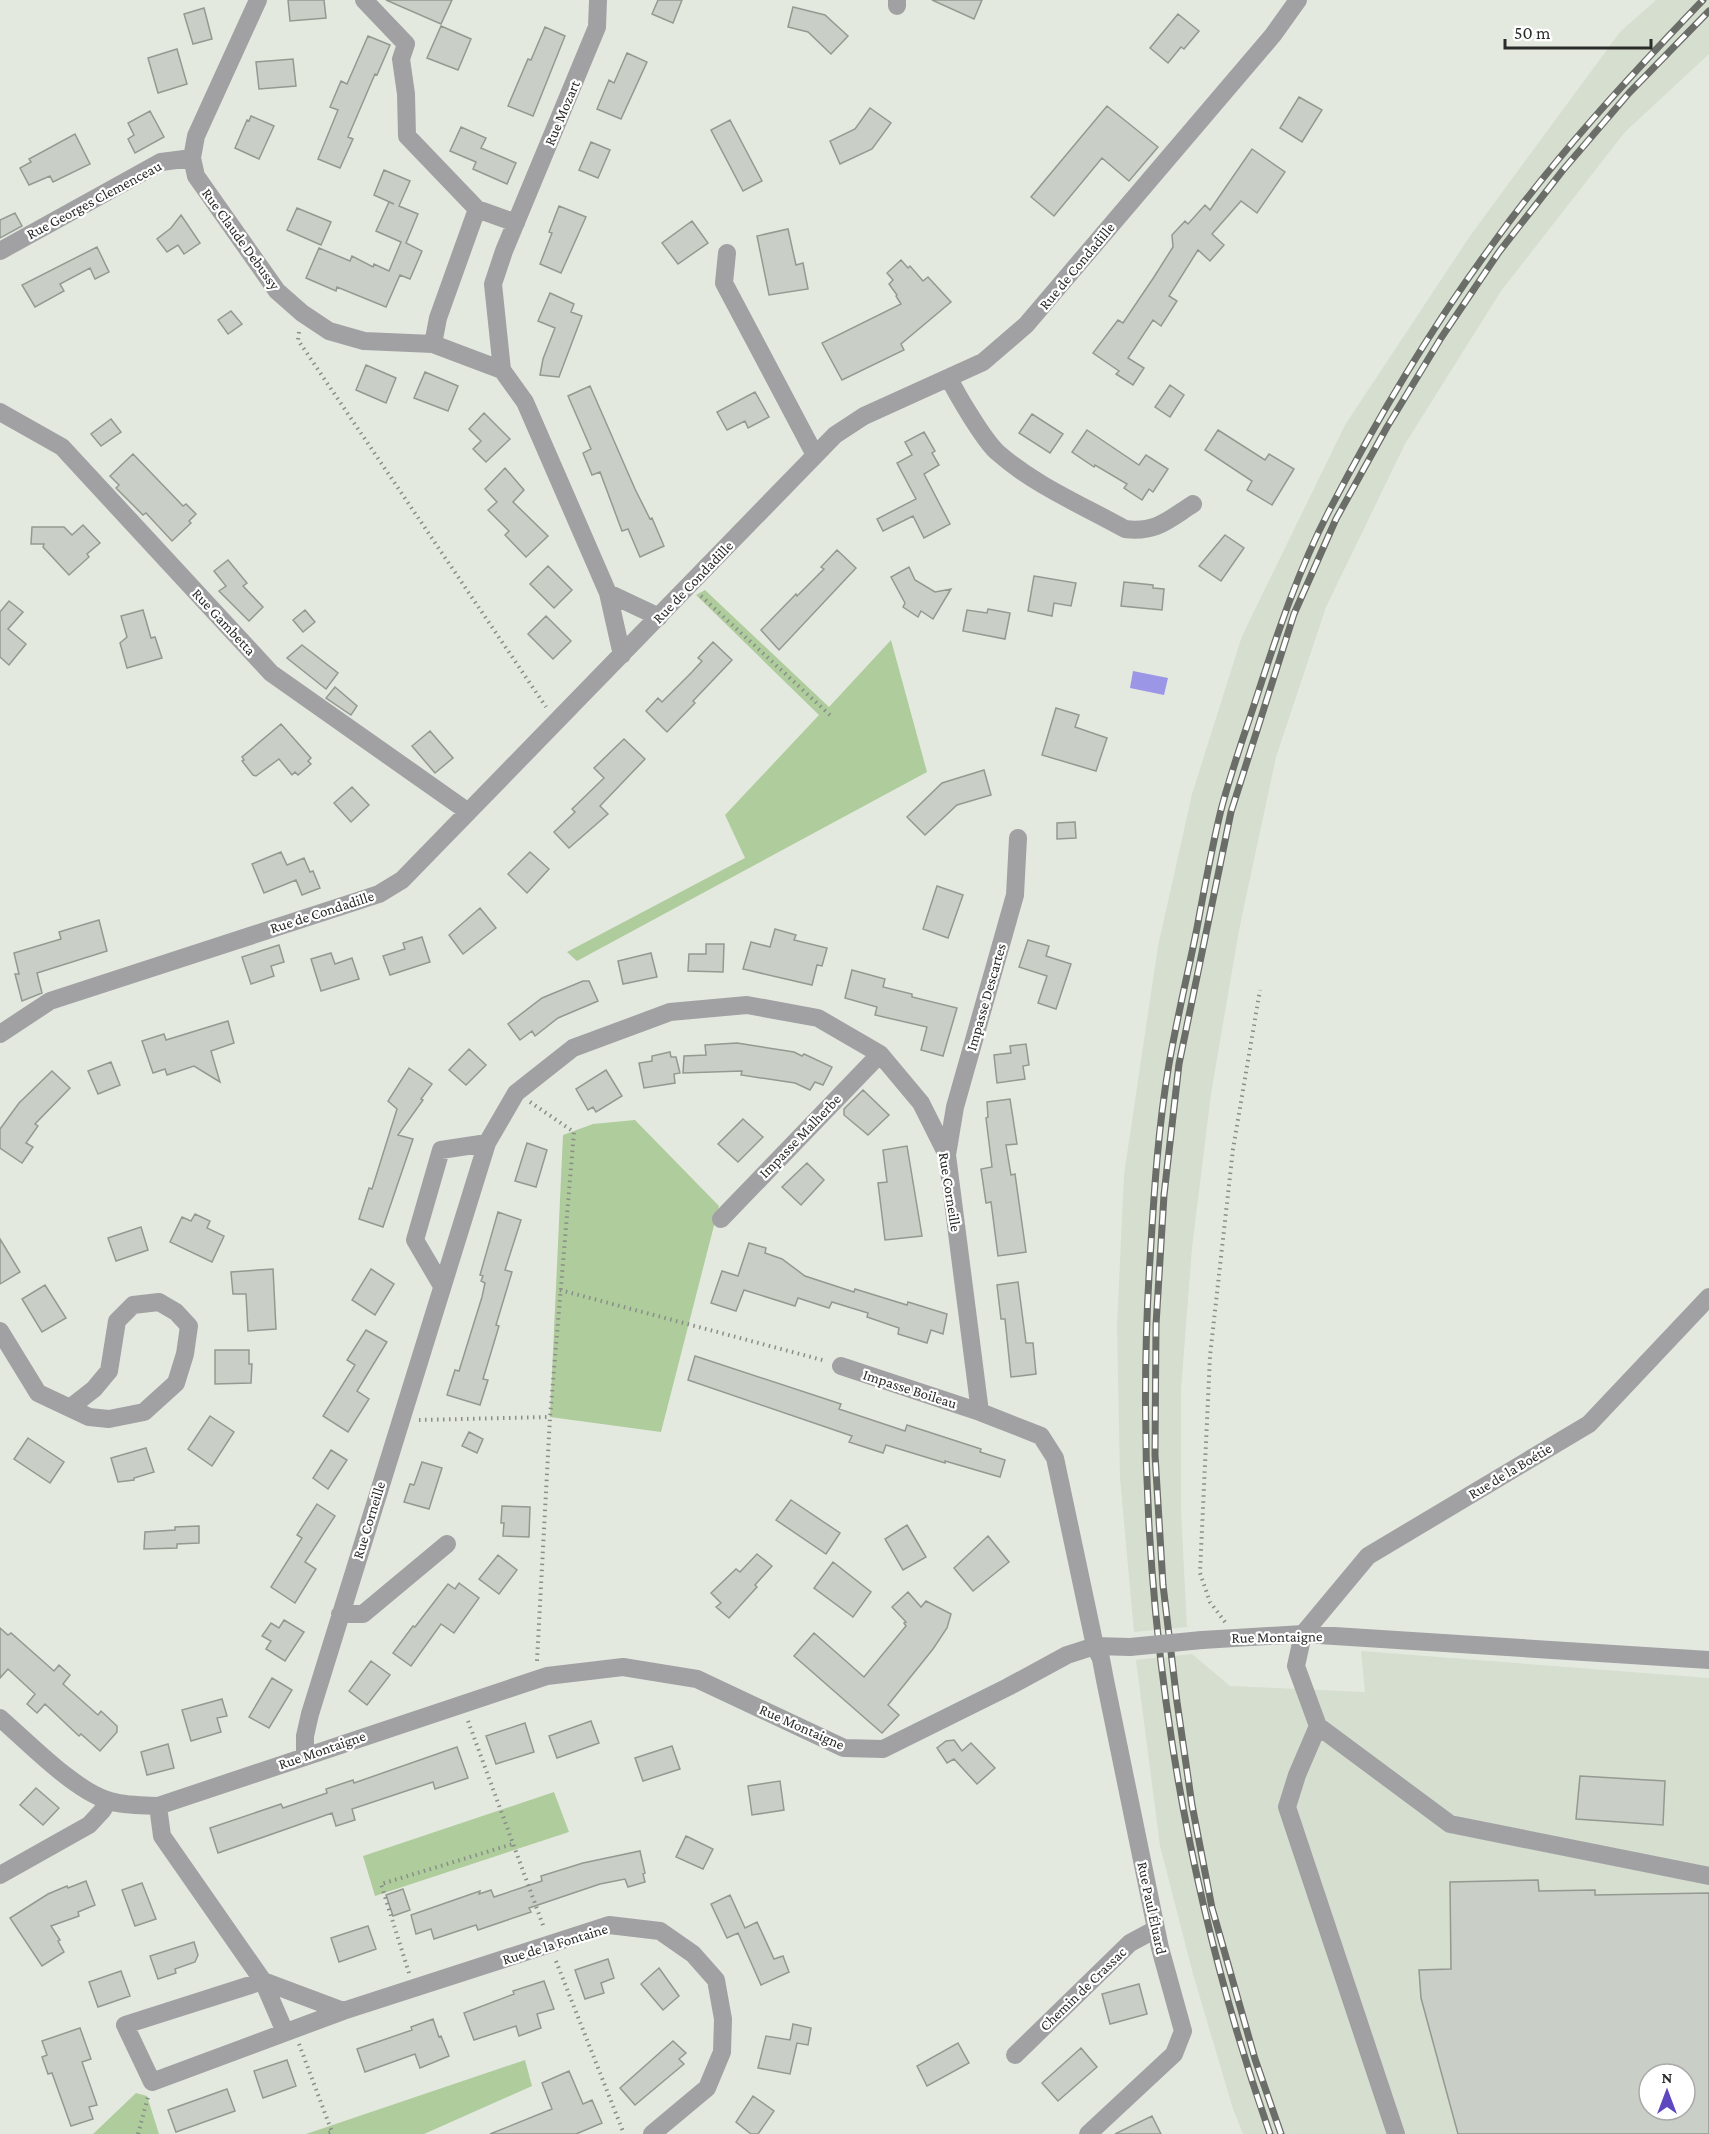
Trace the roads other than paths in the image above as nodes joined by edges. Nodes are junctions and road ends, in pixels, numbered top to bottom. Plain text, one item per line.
1 (258, 0) edge
2 (364, 0) edge
3 (598, 0) edge
4 (1298, 0) edge
5 (192, 158) junction
6 (477, 209) junction
7 (516, 223) junction
8 (0, 251) edge
9 (728, 254) dead end
10 (433, 344) junction
11 (502, 370) junction
12 (950, 378) junction
13 (0, 412) edge
14 (815, 455) junction
15 (1193, 504) dead end
16 (608, 593) junction
17 (659, 617) junction
18 (622, 655) junction
19 (467, 811) junction
20 (1018, 838) dead end
21 (0, 1034) edge
22 (880, 1054) junction
23 (487, 1143) junction
24 (947, 1155) junction
25 (721, 1219) dead end
26 (442, 1286) junction
27 (1709, 1297) edge
28 (0, 1331) edge
29 (841, 1365) road end
30 (71, 1407) junction
31 (980, 1412) junction
32 (447, 1544) dead end
33 (340, 1614) junction
34 (1303, 1634) junction
35 (1095, 1646) junction
36 (1709, 1660) edge
37 (0, 1718) edge
38 (1318, 1726) junction
39 (305, 1755) junction
40 (108, 1801) junction
41 (158, 1806) junction
42 (0, 1875) edge
43 (1709, 1876) edge
44 (1156, 1929) junction
45 (262, 1981) junction
46 (343, 2011) junction
47 (290, 2030) junction
48 (1015, 2055) dead end
49 (652, 2134) edge
50 (1088, 2134) edge
51 (1396, 2134) edge

1 - 5 street
2 - 6 street
3 - 7 street, Rue Mozart
4 - 12 street, Rue de Condadille
5 - 8 street, Rue Georges Clemenceau
5 - 10 street, Rue Claude Debussy
6 - 7 street
6 - 10 street
7 - 11 street, Rue Mozart
9 - 14 street
10 - 11 street, Rue Claude Debussy
11 - 16 street
12 - 14 street, Rue de Condadille
12 - 15 street
13 - 19 street, Rue Gambetta
14 - 17 street, Rue de Condadille
16 - 17 street
16 - 18 street
17 - 18 street, Rue de Condadille
18 - 19 street, Rue de Condadille
19 - 21 street, Rue de Condadille
20 - 24 street, Impasse Descartes
22 - 23 street, Rue Corneille
22 - 24 street, Rue Corneille
22 - 25 street, Impasse Malherbe
23 - 26 street, Rue Corneille
23 - 26 street
24 - 31 street, Rue Corneille
26 - 33 street, Rue Corneille
27 - 34 street, Rue de la Boétie
28 - 30 street
29 - 31 street, Impasse Boileau
30 - 30 street
31 - 35 street
32 - 33 street
33 - 39 street, Rue Corneille
34 - 35 street, Rue Montaigne, bridge
34 - 36 street, Rue Montaigne
34 - 38 street
35 - 39 street, Rue Montaigne
35 - 44 street, Rue Paul Éluard
37 - 40 street, Rue Montaigne
38 - 43 street
38 - 51 street
39 - 41 street, Rue Montaigne
40 - 41 street, Rue Montaigne
40 - 42 street
41 - 45 street
44 - 48 street, Chemin de Crassac
44 - 50 street, Rue Paul Éluard
45 - 46 street
45 - 47 street
45 - 47 street, Rue de la Fontaine
46 - 47 street, Rue de la Fontaine
46 - 49 street, Rue de la Fontaine

